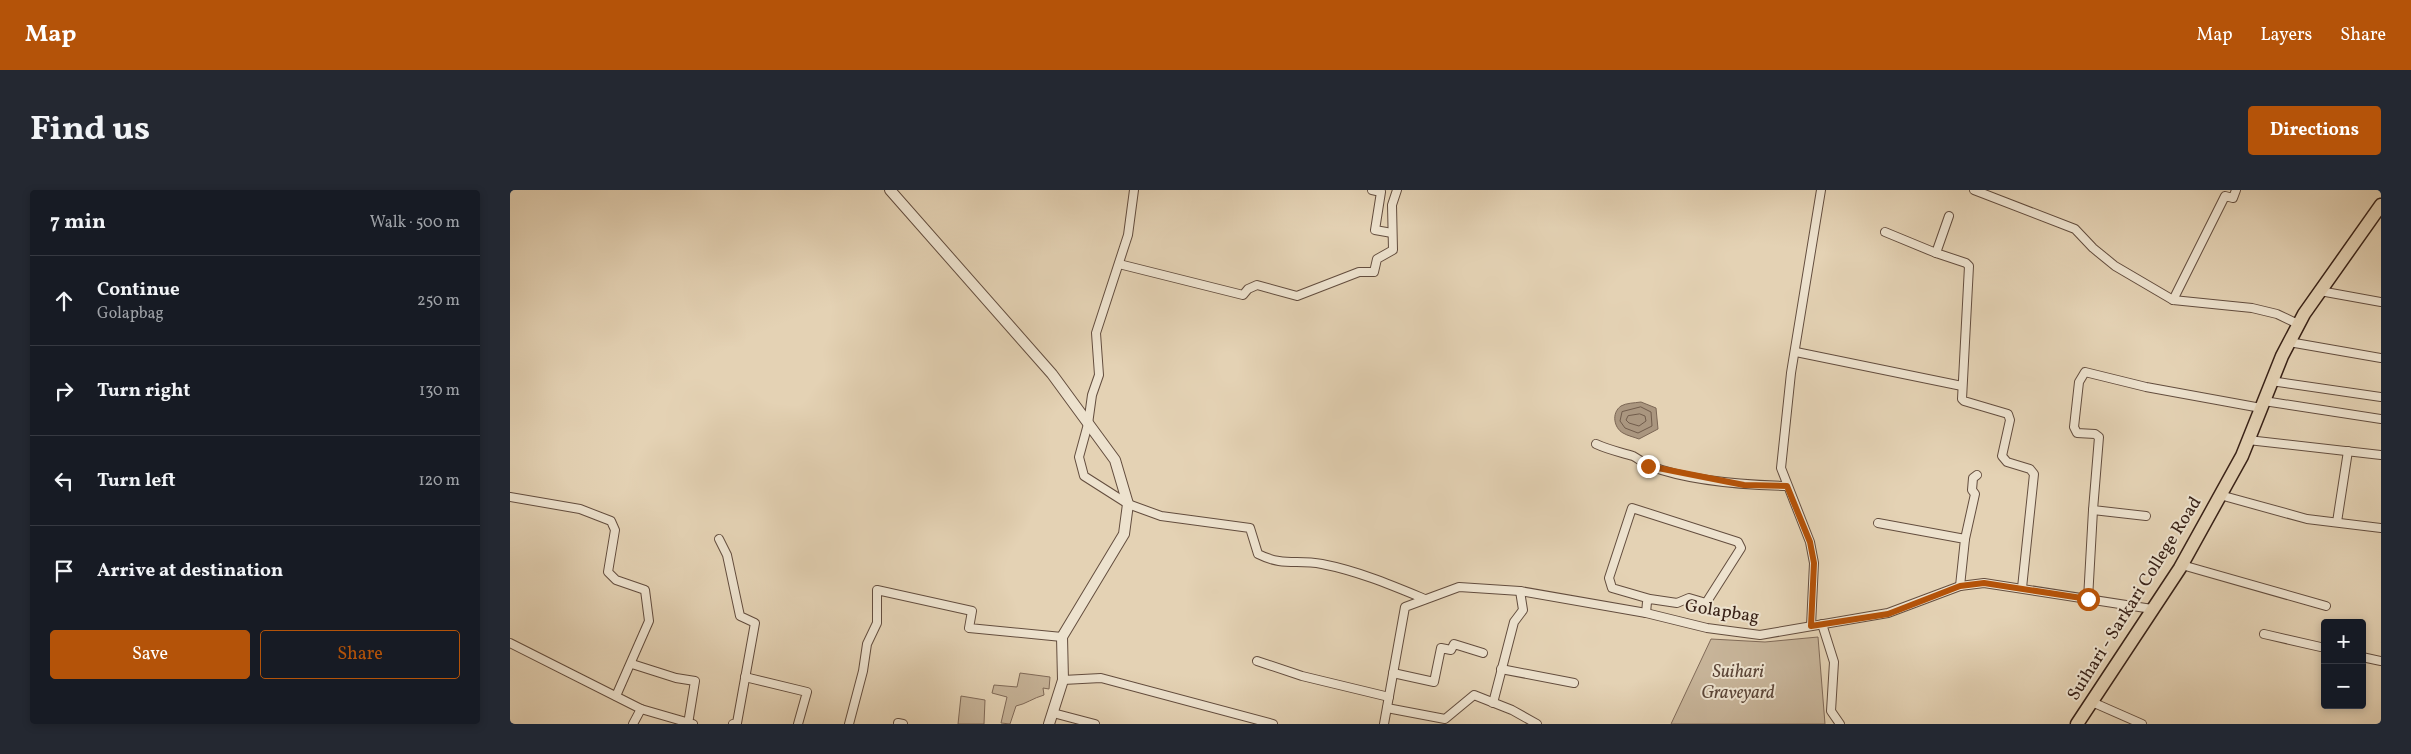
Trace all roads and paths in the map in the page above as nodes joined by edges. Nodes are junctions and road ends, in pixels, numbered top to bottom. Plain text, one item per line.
1 (890, 190) edge
2 (1134, 190) edge
3 (1372, 190) edge
4 (1397, 190) edge
5 (1821, 190) edge
6 (1974, 190) edge
7 (2236, 190) edge
8 (2381, 205) edge
9 (1949, 216) dead end
10 (1885, 232) dead end
11 (1392, 233) junction
12 (1936, 252) junction
13 (1118, 264) junction
14 (2320, 291) junction
15 (2173, 300) junction
16 (2381, 302) edge
17 (2298, 324) junction
18 (2289, 342) junction
19 (1796, 352) junction
20 (2381, 358) edge
21 (2272, 381) junction
22 (1962, 386) junction
23 (2381, 397) edge
24 (2262, 404) junction
25 (2381, 419) edge
26 (1088, 424) junction
27 (2248, 440) junction
28 (1596, 444) dead end
29 (2348, 451) junction
30 (2381, 454) edge
31 (1977, 475) dead end
32 (1787, 486) junction
33 (2220, 495) junction
34 (510, 497) edge
35 (1128, 504) junction
36 (2093, 510) junction
37 (2146, 516) dead end
38 (2337, 522) junction
39 (1878, 523) dead end
40 (2381, 528) edge
41 (719, 539) dead end
42 (1965, 539) junction
43 (2182, 565) junction
44 (1960, 586) junction
45 (2022, 588) junction
46 (1520, 591) junction
47 (1425, 599) junction
48 (1650, 599) junction
49 (2088, 599) junction
50 (2326, 606) dead end
51 (2152, 609) junction
52 (1646, 613) junction
53 (1822, 624) junction
54 (1811, 626) junction
55 (2264, 634) dead end
56 (1062, 637) junction
57 (510, 643) edge
58 (2321, 647) edge
59 (1483, 652) dead end
60 (2366, 658) edge
61 (1258, 661) dead end
62 (2381, 661) edge
63 (632, 664) junction
64 (1501, 669) junction
65 (1393, 673) junction
66 (745, 677) junction
67 (1063, 680) junction
68 (1574, 683) dead end
69 (616, 696) junction
70 (1389, 697) junction
71 (2092, 702) junction
72 (1493, 703) junction
73 (1387, 708) junction
74 (642, 709) junction
75 (1053, 713) junction
76 (633, 724) edge
77 (690, 724) edge
78 (737, 724) edge
79 (798, 724) edge
80 (849, 724) edge
81 (1049, 724) edge
82 (1095, 724) edge
83 (1273, 724) edge
84 (1384, 724) edge
85 (1536, 724) edge
86 (1840, 724) edge
87 (2077, 724) edge
88 (2142, 724) edge

1 - 26 street
2 - 13 street
3 - 11 street
4 - 11 street
5 - 19 street
6 - 15 street
7 - 15 street
8 - 14 highway, Suihari - Sarkari College Road
9 - 12 street
10 - 12 street
11 - 13 street
12 - 22 street
13 - 26 street
14 - 16 street
14 - 17 highway, Suihari - Sarkari College Road
15 - 17 street
17 - 18 highway, Suihari - Sarkari College Road
18 - 20 street
18 - 21 highway, Suihari - Sarkari College Road
19 - 22 street
19 - 32 street
21 - 23 street
21 - 24 highway, Suihari - Sarkari College Road
22 - 45 street
24 - 25 street
24 - 27 highway, Suihari - Sarkari College Road
24 - 36 street
26 - 35 street
26 - 35 street
27 - 29 street
27 - 33 highway, Suihari - Sarkari College Road
28 - 32 street
29 - 30 street
29 - 38 street
31 - 42 street
32 - 54 street
33 - 38 street
33 - 43 highway, Suihari - Sarkari College Road
34 - 63 street
35 - 47 street
35 - 56 street
36 - 37 street
36 - 49 street
38 - 40 street
39 - 42 street
41 - 66 street
42 - 44 street
43 - 50 street
43 - 51 highway, Suihari - Sarkari College Road
44 - 45 street, Golapbag
44 - 53 street, Golapbag
45 - 49 street, Golapbag
46 - 47 street, Golapbag
46 - 52 street, Golapbag
46 - 64 street
47 - 65 street, Golapbag
48 - 48 street
48 - 52 street
49 - 51 street, Golapbag
51 - 71 highway, Suihari - Sarkari College Road
52 - 54 street, Golapbag
53 - 54 street, Golapbag
53 - 86 street
55 - 58 street
56 - 67 street
56 - 80 street
57 - 69 street
59 - 65 street
60 - 62 street
61 - 70 street
63 - 69 street
63 - 77 street
64 - 68 street
64 - 72 street
65 - 70 street, Golapbag
66 - 78 street
66 - 79 street
67 - 75 street
67 - 83 street
69 - 74 street
70 - 73 street, Golapbag
71 - 87 highway, Suihari - Sarkari College Road
71 - 88 street
72 - 73 street
72 - 85 street
73 - 84 street, Golapbag
74 - 76 street
74 - 77 street
75 - 81 street
75 - 82 street

